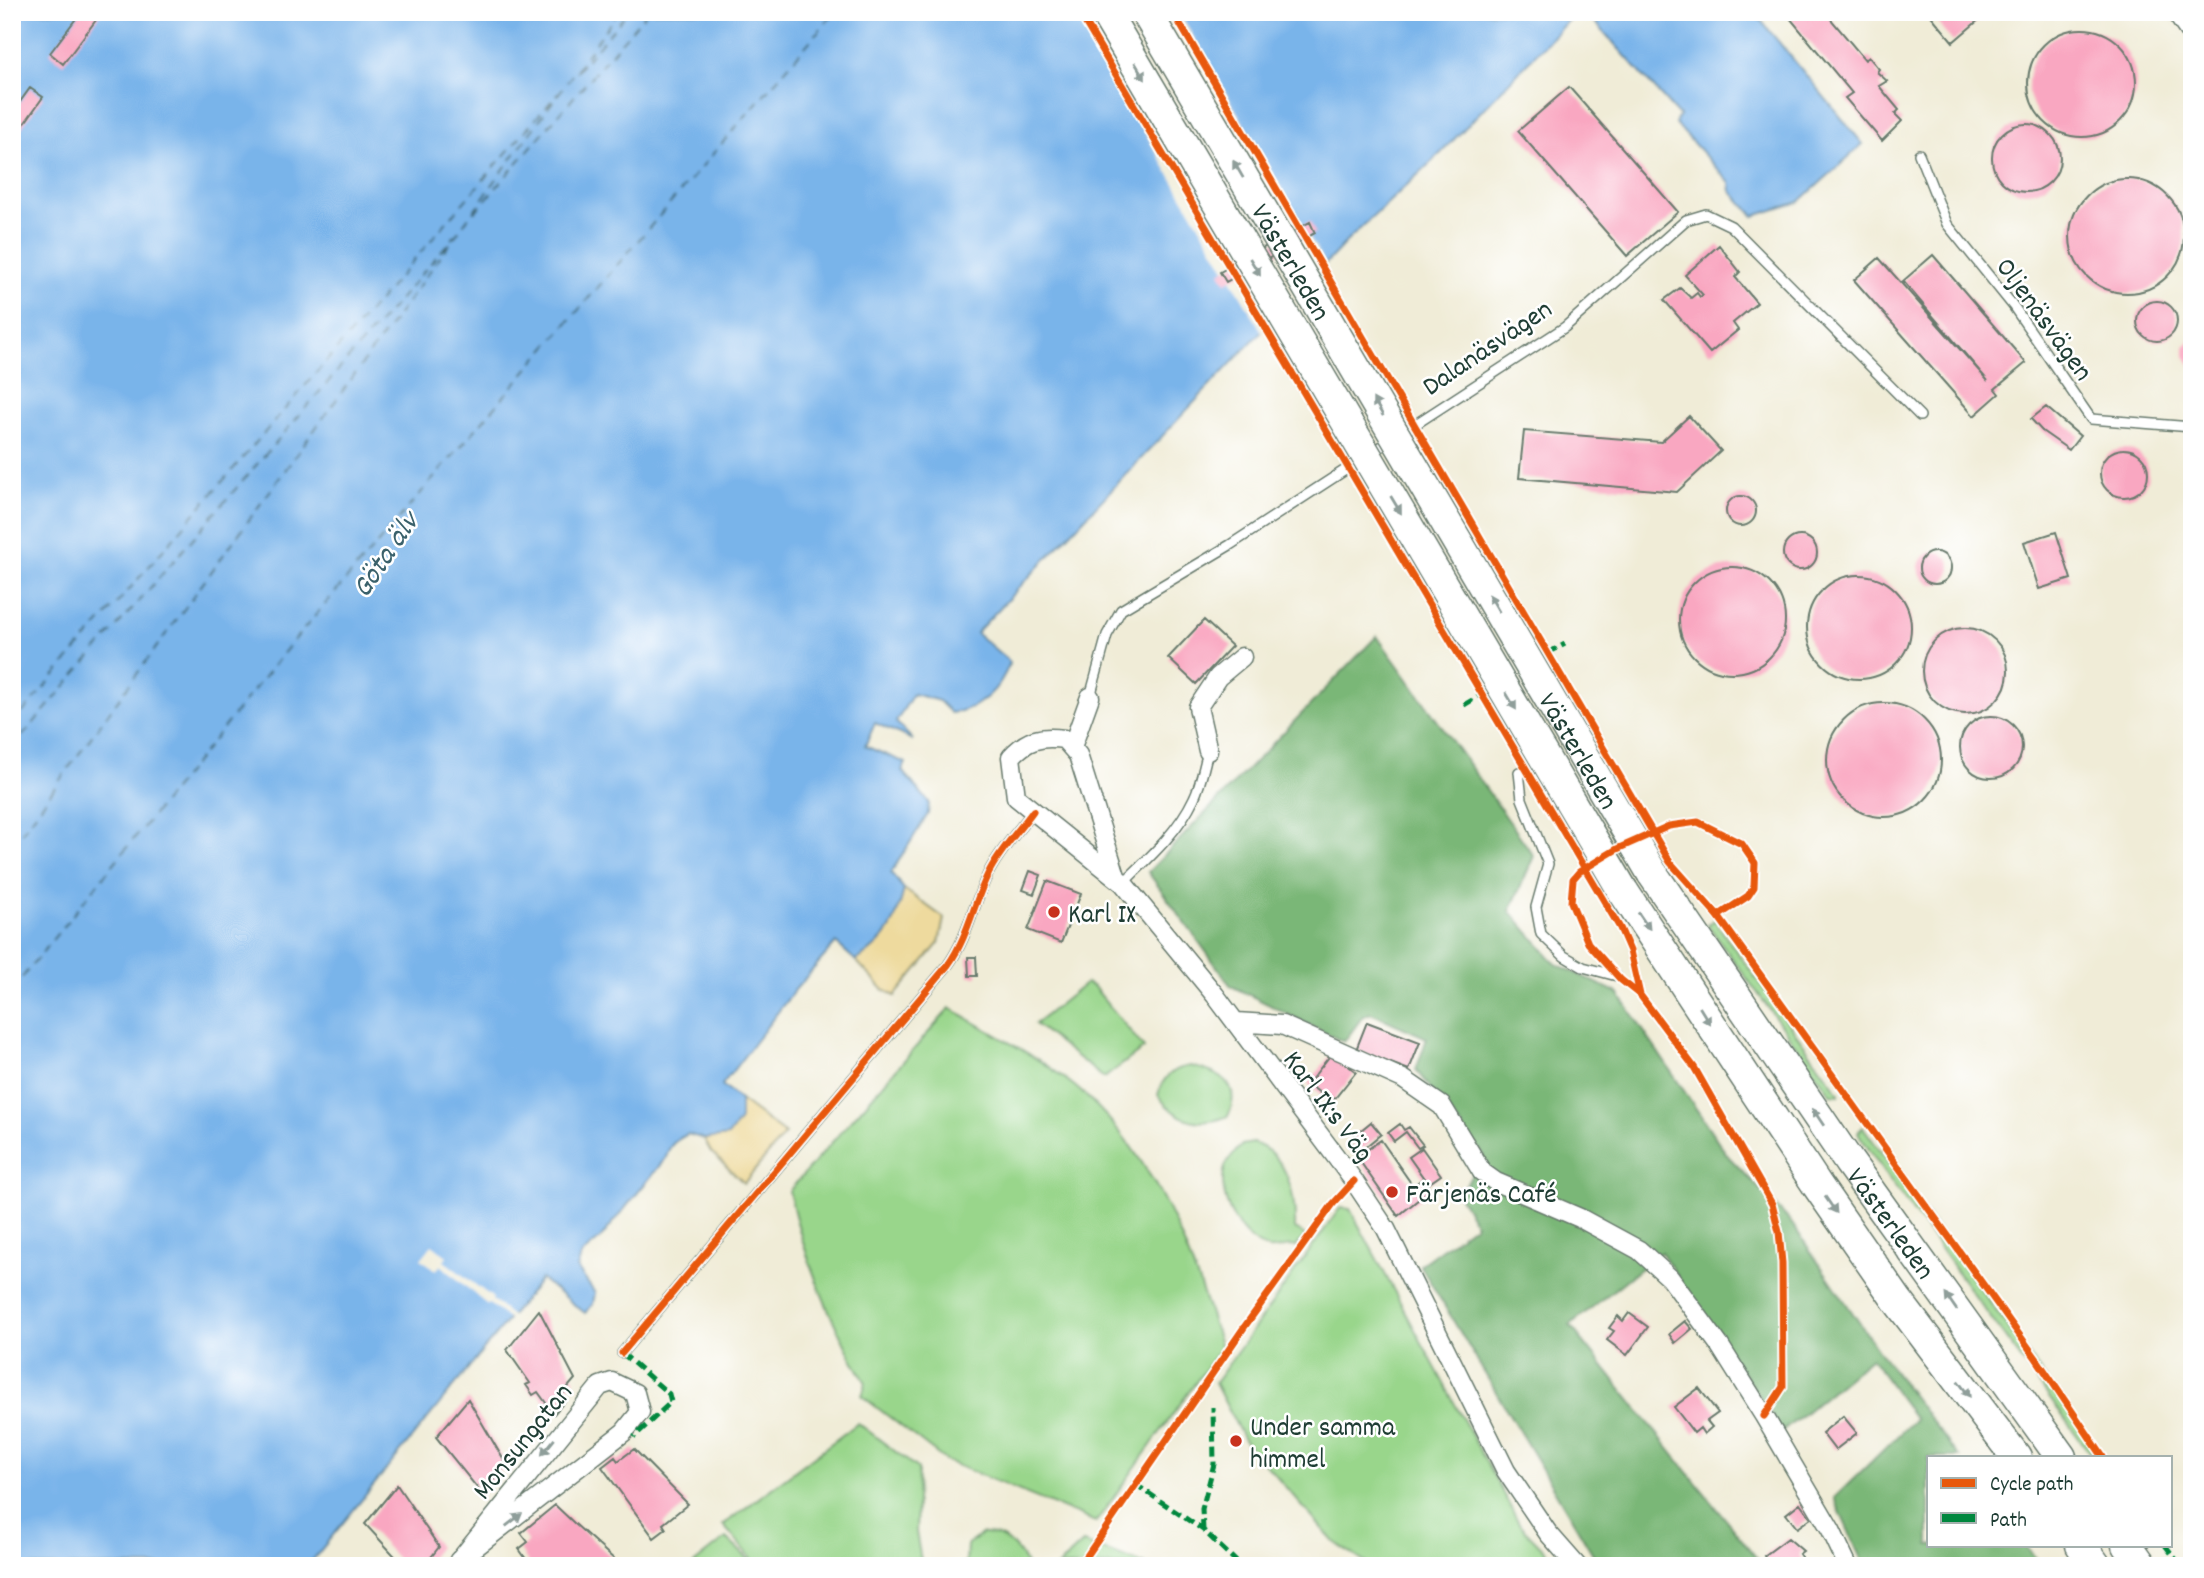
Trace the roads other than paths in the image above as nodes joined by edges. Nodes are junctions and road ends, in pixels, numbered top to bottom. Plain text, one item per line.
1 (1105, 12) edge
2 (1146, 12) edge
3 (2170, 12) edge
4 (2192, 44) edge
5 (1919, 154) dead end
6 (1920, 416) dead end
7 (2192, 428) edge
8 (1242, 657) dead end
9 (1090, 697) joint
10 (1072, 747) junction
11 (1208, 751) joint
12 (1519, 772) dead end
13 (1033, 811) junction
14 (1120, 879) junction
15 (1617, 976) dead end
16 (1236, 1022) junction
17 (622, 1353) dead end
18 (2015, 1456) edge
19 (2060, 1456) edge
20 (2082, 1546) edge
21 (2128, 1546) edge
22 (457, 1563) edge
23 (1577, 1566) edge
24 (1848, 1566) edge
25 (2096, 1566) edge
26 (2142, 1566) edge

1 -> 18 highway, Västerleden, bridge
19 -> 2 highway, Västerleden, bridge
3 - 4 lane
5 - 7 lane, Oljenäsvägen
6 - 9 lane, Dalanäsvägen
8 - 11 street
9 - 10 street, Dalanäsvägen
10 - 13 street, Karl IX:s Väg
10 - 14 street, Karl IX:s Väg
11 - 14 lane
12 - 15 lane
13 - 14 street, Karl IX:s Väg
13 - 17 lane
14 - 16 street, Karl IX:s Väg
16 - 23 street, Karl IX:s Väg
16 - 24 street
20 - 25 highway
21 - 26 highway
22 -> 22 street, Monsungatan

